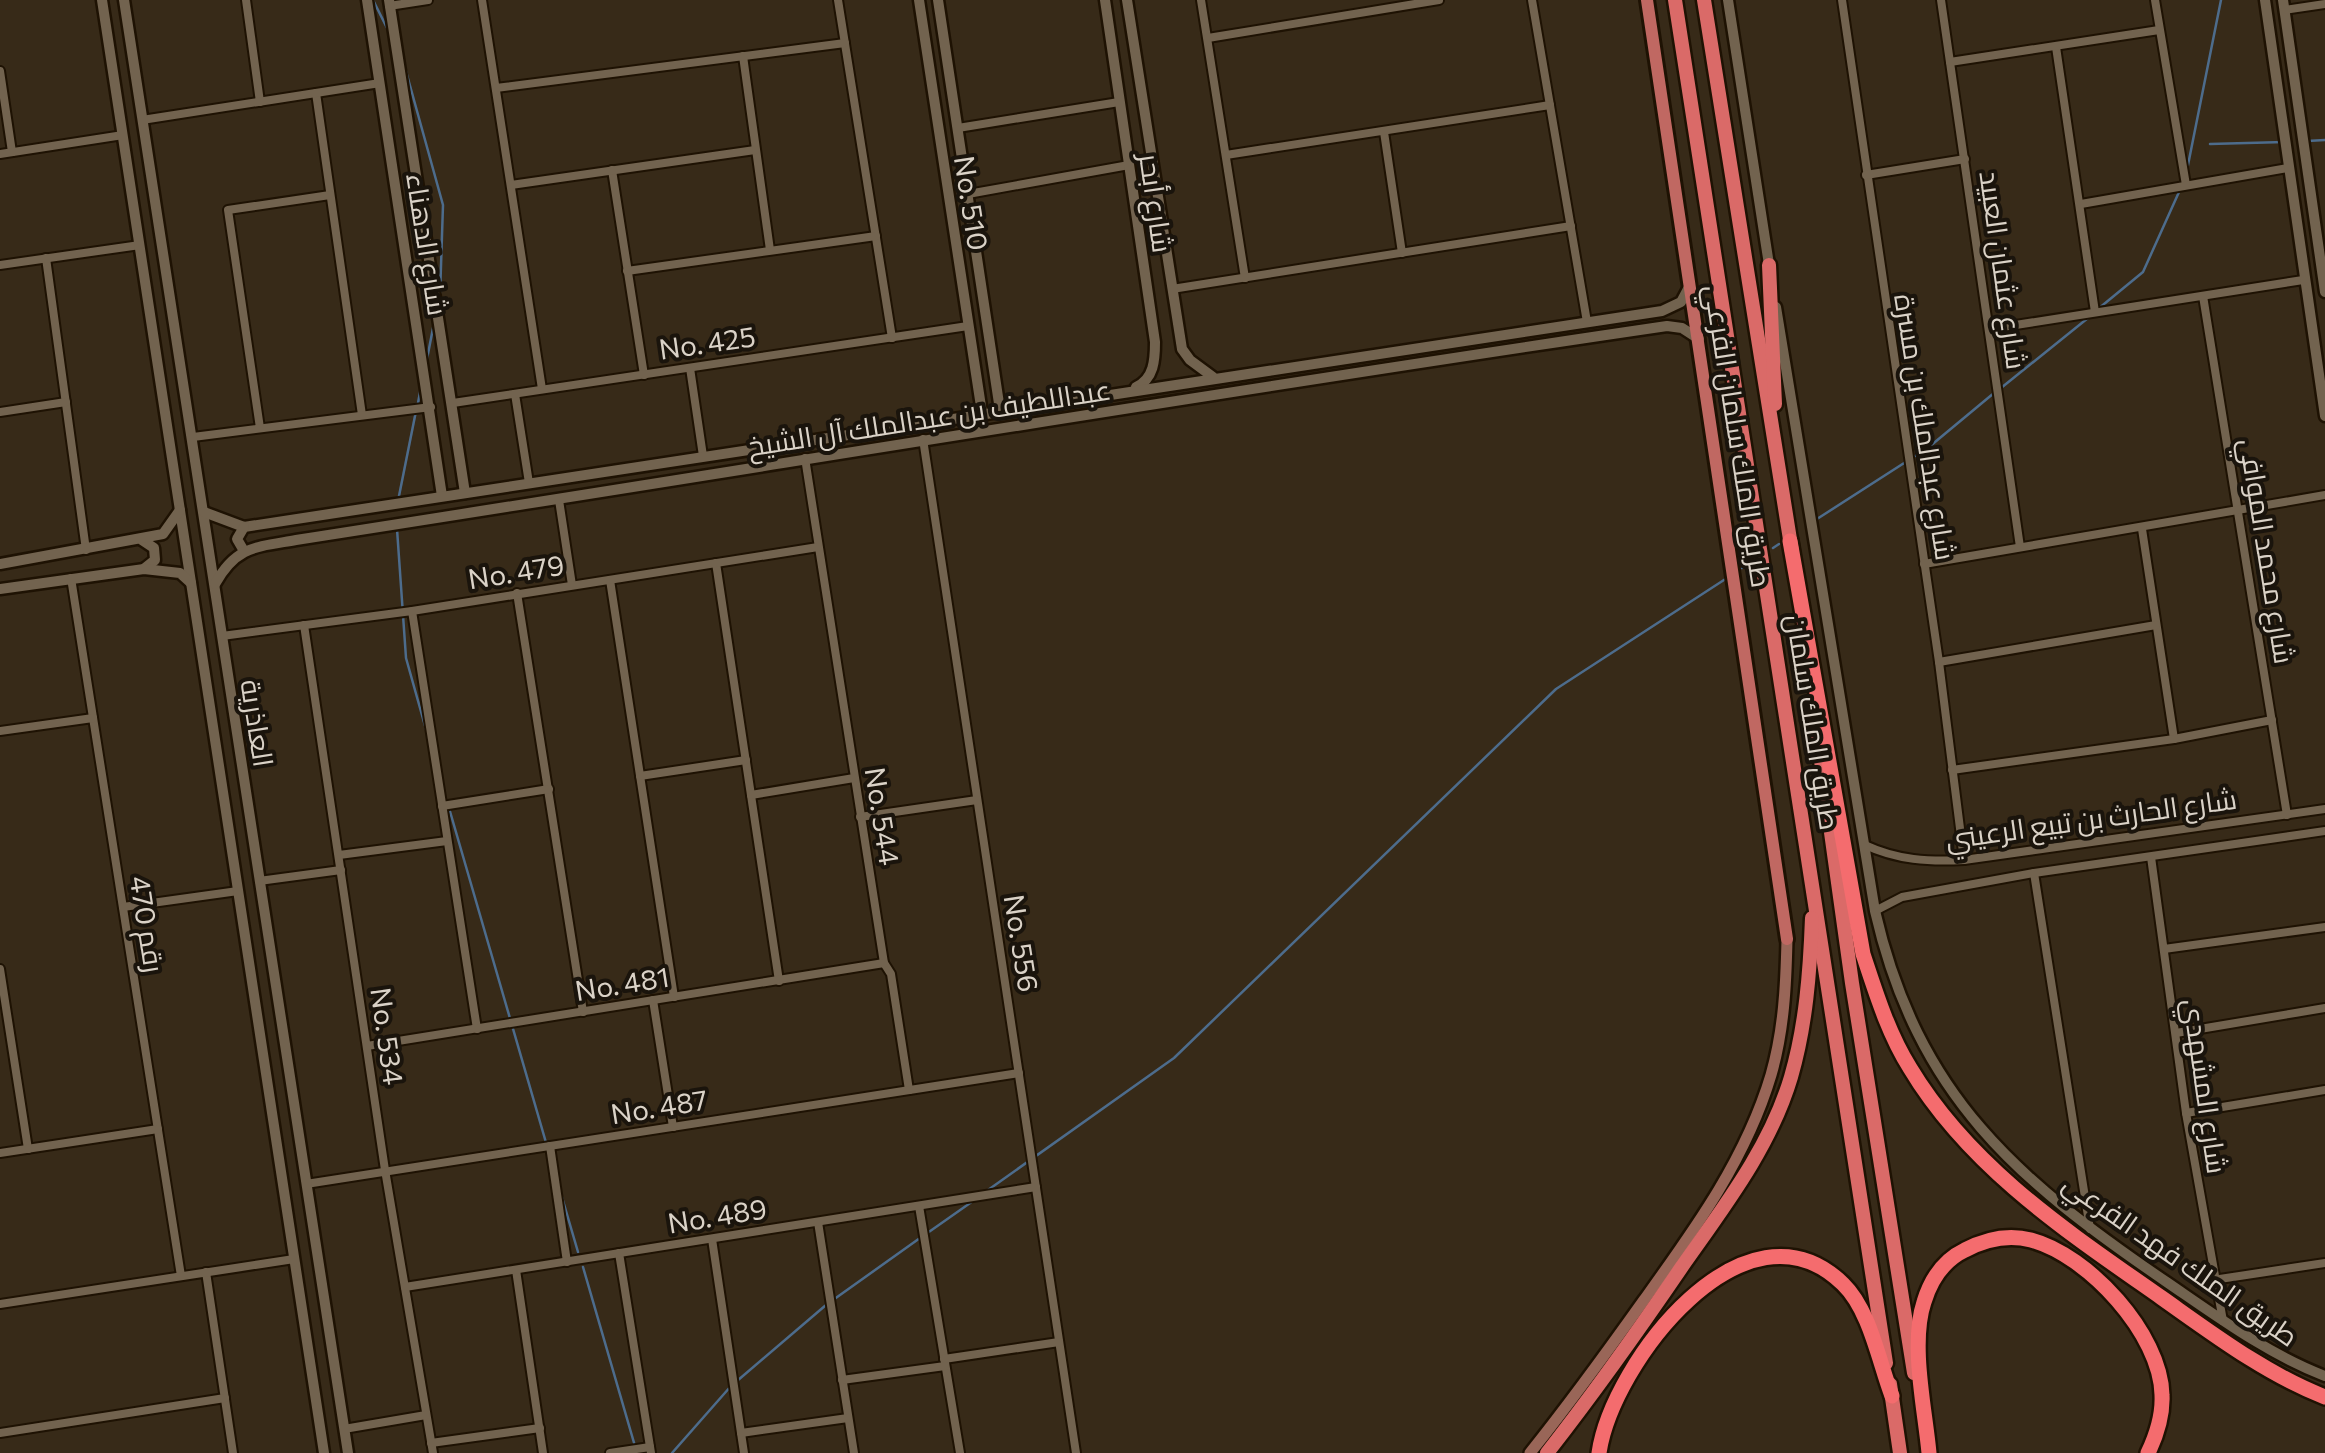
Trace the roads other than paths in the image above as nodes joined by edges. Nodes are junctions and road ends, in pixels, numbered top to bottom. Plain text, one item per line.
1 (102, 0) edge
2 (124, 0) edge
3 (246, 0) edge
4 (368, 0) edge
5 (428, 0) edge
6 (482, 0) edge
7 (838, 0) edge
8 (919, 0) edge
9 (938, 0) edge
10 (1104, 0) edge
11 (1127, 0) edge
12 (1201, 0) edge
13 (1369, 0) edge
14 (1439, 0) edge
15 (1532, 0) edge
16 (1647, 0) edge
17 (1704, 0) edge
18 (1842, 0) edge
19 (1941, 0) edge
20 (2155, 0) edge
21 (2265, 0) edge
22 (1729, 1) edge
23 (1675, 2) edge
24 (389, 3) edge
25 (2325, 4) edge
26 (2284, 5) edge
27 (1370, 11) junction
28 (2160, 30) junction
29 (1208, 38) junction
30 (845, 42) junction
31 (2056, 47) junction
32 (743, 56) junction
33 (1950, 62) junction
34 (0, 71) edge
35 (380, 83) junction
36 (496, 88) junction
37 (316, 93) junction
38 (260, 102) junction
39 (1119, 102) junction
40 (1550, 104) junction
41 (142, 120) junction
42 (958, 128) junction
43 (1384, 132) junction
44 (123, 135) junction
45 (755, 150) junction
46 (12, 152) junction
47 (0, 154) edge
48 (1226, 154) junction
49 (1965, 160) junction
50 (1129, 165) junction
51 (2288, 168) junction
52 (612, 170) junction
53 (1866, 175) junction
54 (511, 185) junction
55 (2186, 185) junction
56 (968, 194) junction
57 (330, 195) junction
58 (2080, 204) junction
59 (2320, 223) edge
60 (1570, 226) junction
61 (876, 236) junction
62 (140, 245) junction
63 (770, 250) junction
64 (1402, 252) junction
65 (46, 258) junction
66 (0, 265) edge
67 (1770, 265) junction
68 (627, 270) junction
69 (1245, 278) junction
70 (2303, 280) junction
71 (1690, 281) junction
72 (1172, 289) junction
73 (2325, 292) edge
74 (2203, 296) junction
75 (1662, 311) junction
76 (2095, 312) junction
77 (1587, 322) junction
78 (968, 326) junction
79 (1667, 326) junction
80 (1990, 328) junction
81 (1179, 334) junction
82 (892, 338) junction
83 (1699, 339) junction
84 (1155, 342) junction
85 (178, 352) junction
86 (157, 356) junction
87 (690, 368) junction
88 (644, 374) junction
89 (1213, 377) junction
90 (542, 390) junction
91 (998, 393) junction
92 (515, 394) junction
93 (1118, 394) junction
94 (979, 396) junction
95 (66, 402) junction
96 (453, 403) junction
97 (431, 407) junction
98 (1000, 410) junction
99 (0, 412) edge
100 (982, 413) junction
101 (362, 416) junction
102 (2325, 416) edge
103 (260, 428) junction
104 (192, 437) junction
105 (923, 439) junction
106 (703, 456) junction
107 (806, 458) junction
108 (625, 468) junction
109 (1778, 470) junction
110 (463, 474) junction
111 (440, 479) junction
112 (529, 483) junction
113 (628, 490) junction
114 (466, 493) junction
115 (2325, 495) edge
116 (442, 496) junction
117 (560, 500) junction
118 (388, 506) junction
119 (2240, 508) junction
120 (181, 509) junction
121 (204, 512) junction
122 (392, 525) junction
123 (244, 528) junction
124 (2142, 529) junction
125 (142, 540) junction
126 (1790, 540) junction
127 (818, 547) junction
128 (2020, 547) junction
129 (86, 550) junction
130 (244, 551) junction
131 (716, 563) junction
132 (0, 564) edge
133 (1924, 564) junction
134 (144, 569) junction
135 (72, 578) junction
136 (610, 580) junction
137 (191, 582) junction
138 (215, 584) junction
139 (572, 585) junction
140 (0, 590) edge
141 (518, 593) junction
142 (412, 610) junction
143 (2156, 624) junction
144 (304, 625) junction
145 (222, 636) junction
146 (1939, 662) junction
147 (93, 718) junction
148 (2272, 720) junction
149 (0, 731) edge
150 (2174, 739) junction
151 (746, 760) junction
152 (240, 761) junction
153 (219, 762) junction
154 (1952, 770) junction
155 (640, 776) junction
156 (854, 778) junction
157 (549, 789) junction
158 (751, 796) junction
159 (977, 800) junction
160 (442, 806) junction
161 (2325, 809) edge
162 (2287, 815) junction
163 (860, 817) junction
164 (2325, 831) edge
165 (447, 841) junction
166 (1865, 844) junction
167 (339, 856) junction
168 (2151, 856) junction
169 (1964, 860) junction
170 (341, 870) junction
171 (2034, 873) junction
172 (259, 882) junction
173 (1814, 883) junction
174 (238, 891) junction
175 (123, 907) junction
176 (1876, 911) junction
177 (2325, 927) edge
178 (1787, 939) joint
179 (2164, 949) junction
180 (884, 963) junction
181 (0, 969) edge
182 (780, 981) junction
183 (674, 997) junction
184 (653, 1000) junction
185 (2325, 1008) edge
186 (583, 1012) junction
187 (477, 1029) junction
188 (2176, 1032) junction
189 (367, 1046) junction
190 (1019, 1073) junction
191 (909, 1090) junction
192 (2325, 1090) edge
193 (2186, 1113) junction
194 (673, 1127) junction
195 (158, 1129) junction
196 (550, 1146) junction
197 (28, 1149) junction
198 (0, 1153) edge
199 (386, 1170) junction
200 (306, 1184) junction
201 (1036, 1187) junction
202 (920, 1206) junction
203 (818, 1222) junction
204 (2090, 1230) junction
205 (712, 1239) junction
206 (316, 1252) junction
207 (619, 1254) junction
208 (294, 1257) junction
209 (567, 1262) junction
210 (2325, 1262) edge
211 (516, 1270) junction
212 (206, 1272) junction
213 (181, 1276) junction
214 (2214, 1280) junction
215 (405, 1287) junction
216 (0, 1304) edge
217 (2223, 1322) junction
218 (1060, 1342) junction
219 (945, 1363) junction
220 (2325, 1376) edge
221 (842, 1380) junction
222 (1892, 1396) junction
223 (2325, 1397) edge
224 (225, 1398) junction
225 (426, 1415) junction
226 (848, 1418) junction
227 (540, 1428) junction
228 (344, 1429) junction
229 (742, 1432) junction
230 (0, 1433) edge
231 (432, 1448) edge
232 (650, 1450) edge
233 (233, 1453) edge
234 (324, 1453) edge
235 (348, 1453) edge
236 (544, 1453) edge
237 (610, 1453) edge
238 (744, 1453) edge
239 (854, 1453) edge
240 (960, 1453) edge
241 (1076, 1453) edge
242 (1530, 1453) edge
243 (1547, 1453) edge
244 (1599, 1453) edge
245 (1900, 1453) edge
246 (1928, 1453) edge
247 (2148, 1453) edge

1 - 44 street, العاذرية
2 - 41 street, العاذرية
3 - 38 street
4 - 35 street, شارع الدهناء
5 - 24 street
6 - 36 street
7 - 30 street
8 - 78 street, No. 510
9 - 42 street, No. 510
10 - 39 street, شارع أبحر
11 - 72 street, شارع أبحر
12 - 29 street
13 - 27 street
14 - 27 street
15 - 40 street
16 - 71 main road, طريق الملك سلمان الفرعي
17 - 109 highway, طريق الملك سلمان
18 - 53 street, شارع عبدالملك بن مسرة
19 - 33 street, شارع عثمان العبيد
20 - 28 street
21 - 51 street
22 - 67 street, طريق الملك سلمان الفرعي
23 - 173 highway, طريق الملك سلمان
24 - 96 street, شارع الدهناء
25 - 26 street
26 - 59 street
27 - 29 street
28 - 31 street
28 - 55 street
29 - 48 street
30 - 32 street
30 - 61 street
31 - 33 street
31 - 58 street
32 - 36 street
32 - 45 street
33 - 49 street, شارع عثمان العبيد
34 - 46 street
35 - 37 street
35 - 97 street, شارع الدهناء
36 - 54 street
37 - 38 street
37 - 57 street
38 - 41 street
39 - 42 street
39 - 50 street, شارع أبحر
40 - 43 street
40 - 60 street
41 - 85 street, العاذرية
42 - 56 street, No. 510
43 - 48 street
43 - 64 street
44 - 46 street
44 - 62 street, العاذرية
45 - 52 street
45 - 63 street
46 - 47 street
48 - 69 street
49 - 53 street
49 - 80 street, شارع عثمان العبيد
50 - 56 street
50 - 84 street, شارع أبحر
51 - 55 street
51 - 70 street
52 - 54 street
52 - 68 street
53 - 133 street, شارع عبدالملك بن مسرة
54 - 90 street
55 - 58 street
56 - 91 street, No. 510
57 - 101 street
57 - 103 street
58 - 76 street
59 - 73 street
60 - 64 street
60 - 77 street
61 - 63 street
61 - 82 street
62 - 65 street
62 - 86 street, العاذرية
63 - 68 street
64 - 69 street
65 - 66 street
65 - 95 street
67 - 109 highway
67 - 166 street, طريق الملك سلمان الفرعي
68 - 88 street
69 - 72 street
70 - 74 street
70 - 102 street
71 - 75 street
71 - 83 main road, طريق الملك سلمان الفرعي
72 - 81 street, شارع أبحر
74 - 76 street
74 - 119 street, شارع محمد الموافي
75 - 77 street, عبداللطيف بن عبدالملك آل الشيخ
75 - 79 street
76 - 80 street
77 - 89 street, عبداللطيف بن عبدالملك آل الشيخ
78 - 82 street, No. 425
78 - 94 street, No. 510
79 - 83 street
79 - 105 street, عبداللطيف بن عبدالملك آل الشيخ
80 - 128 street, شارع عثمان العبيد
81 - 84 street
81 - 89 street, شارع أبحر
82 - 87 street, No. 425
83 - 178 main road, طريق الملك سلمان الفرعي
84 - 93 street, شارع أبحر
85 - 86 street
85 - 104 street, العاذرية
86 - 120 street, العاذرية
87 - 88 street, No. 425
87 - 106 street
88 - 90 street, No. 425
89 - 93 street, عبداللطيف بن عبدالملك آل الشيخ
90 - 92 street, No. 425
91 - 94 street
91 - 98 street, No. 510
92 - 96 street, No. 425
92 - 112 street
93 - 98 street, عبداللطيف بن عبدالملك آل الشيخ
94 - 100 street, No. 510
95 - 99 street
95 - 129 street
96 - 110 street, شارع الدهناء
97 - 101 street
97 - 111 street, شارع الدهناء
98 - 100 street, عبداللطيف بن عبدالملك آل الشيخ
100 - 106 street, عبداللطيف بن عبدالملك آل الشيخ
101 - 103 street
103 - 104 street
104 - 121 street, العاذرية
105 - 107 street, عبداللطيف بن عبدالملك آل الشيخ
105 - 159 street, No. 556
106 - 108 street, عبداللطيف بن عبدالملك آل الشيخ
107 - 113 street, عبداللطيف بن عبدالملك آل الشيخ
107 - 127 street, No. 544
108 - 112 street, عبداللطيف بن عبدالملك آل الشيخ
108 - 113 street
109 - 126 highway, طريق الملك سلمان
110 - 111 street
110 - 114 street, شارع الدهناء
111 - 116 street, شارع الدهناء
112 - 114 street, عبداللطيف بن عبدالملك آل الشيخ
113 - 117 street, عبداللطيف بن عبدالملك آل الشيخ
114 - 116 street, عبداللطيف بن عبدالملك آل الشيخ
115 - 119 street
116 - 118 street, عبداللطيف بن عبدالملك آل الشيخ
117 - 122 street, عبداللطيف بن عبدالملك آل الشيخ
117 - 139 street
118 - 122 street
118 - 123 street, عبداللطيف بن عبدالملك آل الشيخ
119 - 124 street
119 - 148 street, شارع محمد الموافي
120 - 125 street
120 - 137 street, العاذرية
121 - 123 street
121 - 138 street, العاذرية
122 - 130 street, عبداللطيف بن عبدالملك آل الشيخ
123 - 130 street
124 - 128 street
124 - 143 street
125 - 129 street
125 - 134 street
126 - 223 highway
126 - 246 highway, طريق الملك سلمان
127 - 131 street, No. 479
127 - 156 street, No. 544
128 - 133 street
129 - 132 street
130 - 138 street
131 - 136 street, No. 479
131 - 151 street
133 - 146 street, شارع عبدالملك بن مسرة
134 - 135 street
134 - 137 street
135 - 140 street
135 - 147 street, رقم 470
136 - 139 street, No. 479
136 - 155 street
137 - 153 street, العاذرية
138 - 145 street, العاذرية
139 - 141 street, No. 479
141 - 142 street, No. 479
141 - 157 street
142 - 144 street, No. 479
142 - 160 street
143 - 146 street
143 - 150 street
144 - 145 street, No. 479
144 - 167 street, No. 534
145 - 152 street, العاذرية
146 - 154 street, شارع عبدالملك بن مسرة
147 - 149 street
147 - 175 street, رقم 470
148 - 150 street
148 - 162 street, شارع محمد الموافي
150 - 154 street
151 - 155 street
151 - 158 street
152 - 153 street
152 - 172 street, العاذرية
153 - 174 street, العاذرية
154 - 169 street, شارع عبدالملك بن مسرة
155 - 183 street
156 - 158 street
156 - 163 street, No. 544
157 - 160 street
157 - 186 street
158 - 182 street
159 - 163 street
159 - 190 street, No. 556
160 - 165 street
161 - 162 street, شارع الحارث بن تبيع الرعيني
162 - 169 street, شارع الحارث بن تبيع الرعيني
163 - 180 street, No. 544
164 - 168 street, شارع الحارث بن تبيع الرعيني
165 - 167 street
165 - 187 street
166 - 169 street, شارع الحارث بن تبيع الرعيني
166 - 176 street, طريق الملك سلمان الفرعي
167 - 170 street, No. 534
168 - 171 street, شارع الحارث بن تبيع الرعيني
168 - 179 street, شارع المشهدي
170 - 172 street
170 - 189 street, No. 534
171 - 176 street, شارع الحارث بن تبيع الرعيني
171 - 204 street
172 - 200 street, العاذرية
173 - 222 highway, طريق الملك سلمان
173 - 243 highway
174 - 175 street
174 - 208 street, العاذرية
175 - 195 street, رقم 470
176 - 204 street, طريق الملك فهد الفرعي
177 - 179 street
178 - 242 main road
179 - 188 street, شارع المشهدي
180 - 182 street, No. 481
180 - 191 street, No. 544
181 - 197 street
182 - 183 street, No. 481
183 - 184 street, No. 481
184 - 186 street, No. 481
184 - 194 street
185 - 188 street
186 - 187 street, No. 481
187 - 189 street, No. 481
188 - 193 street, شارع المشهدي
189 - 199 street, No. 534
190 - 191 street, No. 487
190 - 201 street, No. 556
191 - 194 street, No. 487
192 - 193 street
193 - 214 street, شارع المشهدي
194 - 196 street, No. 487
195 - 197 street
195 - 213 street, رقم 470
196 - 199 street, No. 487
196 - 209 street
197 - 198 street
199 - 200 street, No. 487
199 - 215 street, No. 534
200 - 206 street, العاذرية
201 - 202 street, No. 489
201 - 218 street, No. 556
202 - 203 street, No. 489
202 - 219 street
203 - 205 street, No. 489
203 - 221 street
204 - 217 street, طريق الملك فهد الفرعي
205 - 207 street, No. 489
205 - 229 street
206 - 208 street
206 - 228 street, العاذرية
207 - 209 street, No. 489
207 - 232 street
208 - 212 street
208 - 234 street, العاذرية
209 - 211 street, No. 489
210 - 214 street
211 - 215 street, No. 489
211 - 227 street
212 - 213 street
212 - 224 street
213 - 216 street
214 - 217 street, شارع المشهدي
215 - 225 street, No. 534
217 - 220 street, طريق الملك فهد الفرعي
218 - 219 street
218 - 241 street, No. 556
219 - 221 street
219 - 240 street
221 - 226 street
222 - 244 highway
222 - 245 highway, طريق الملك سلمان
224 - 230 street
224 - 233 street
225 - 228 street
225 - 231 street, No. 534
226 - 229 street
226 - 239 street
227 - 231 street
227 - 236 street
228 - 235 street, العاذرية
229 - 238 street
232 - 237 street
246 - 247 highway

